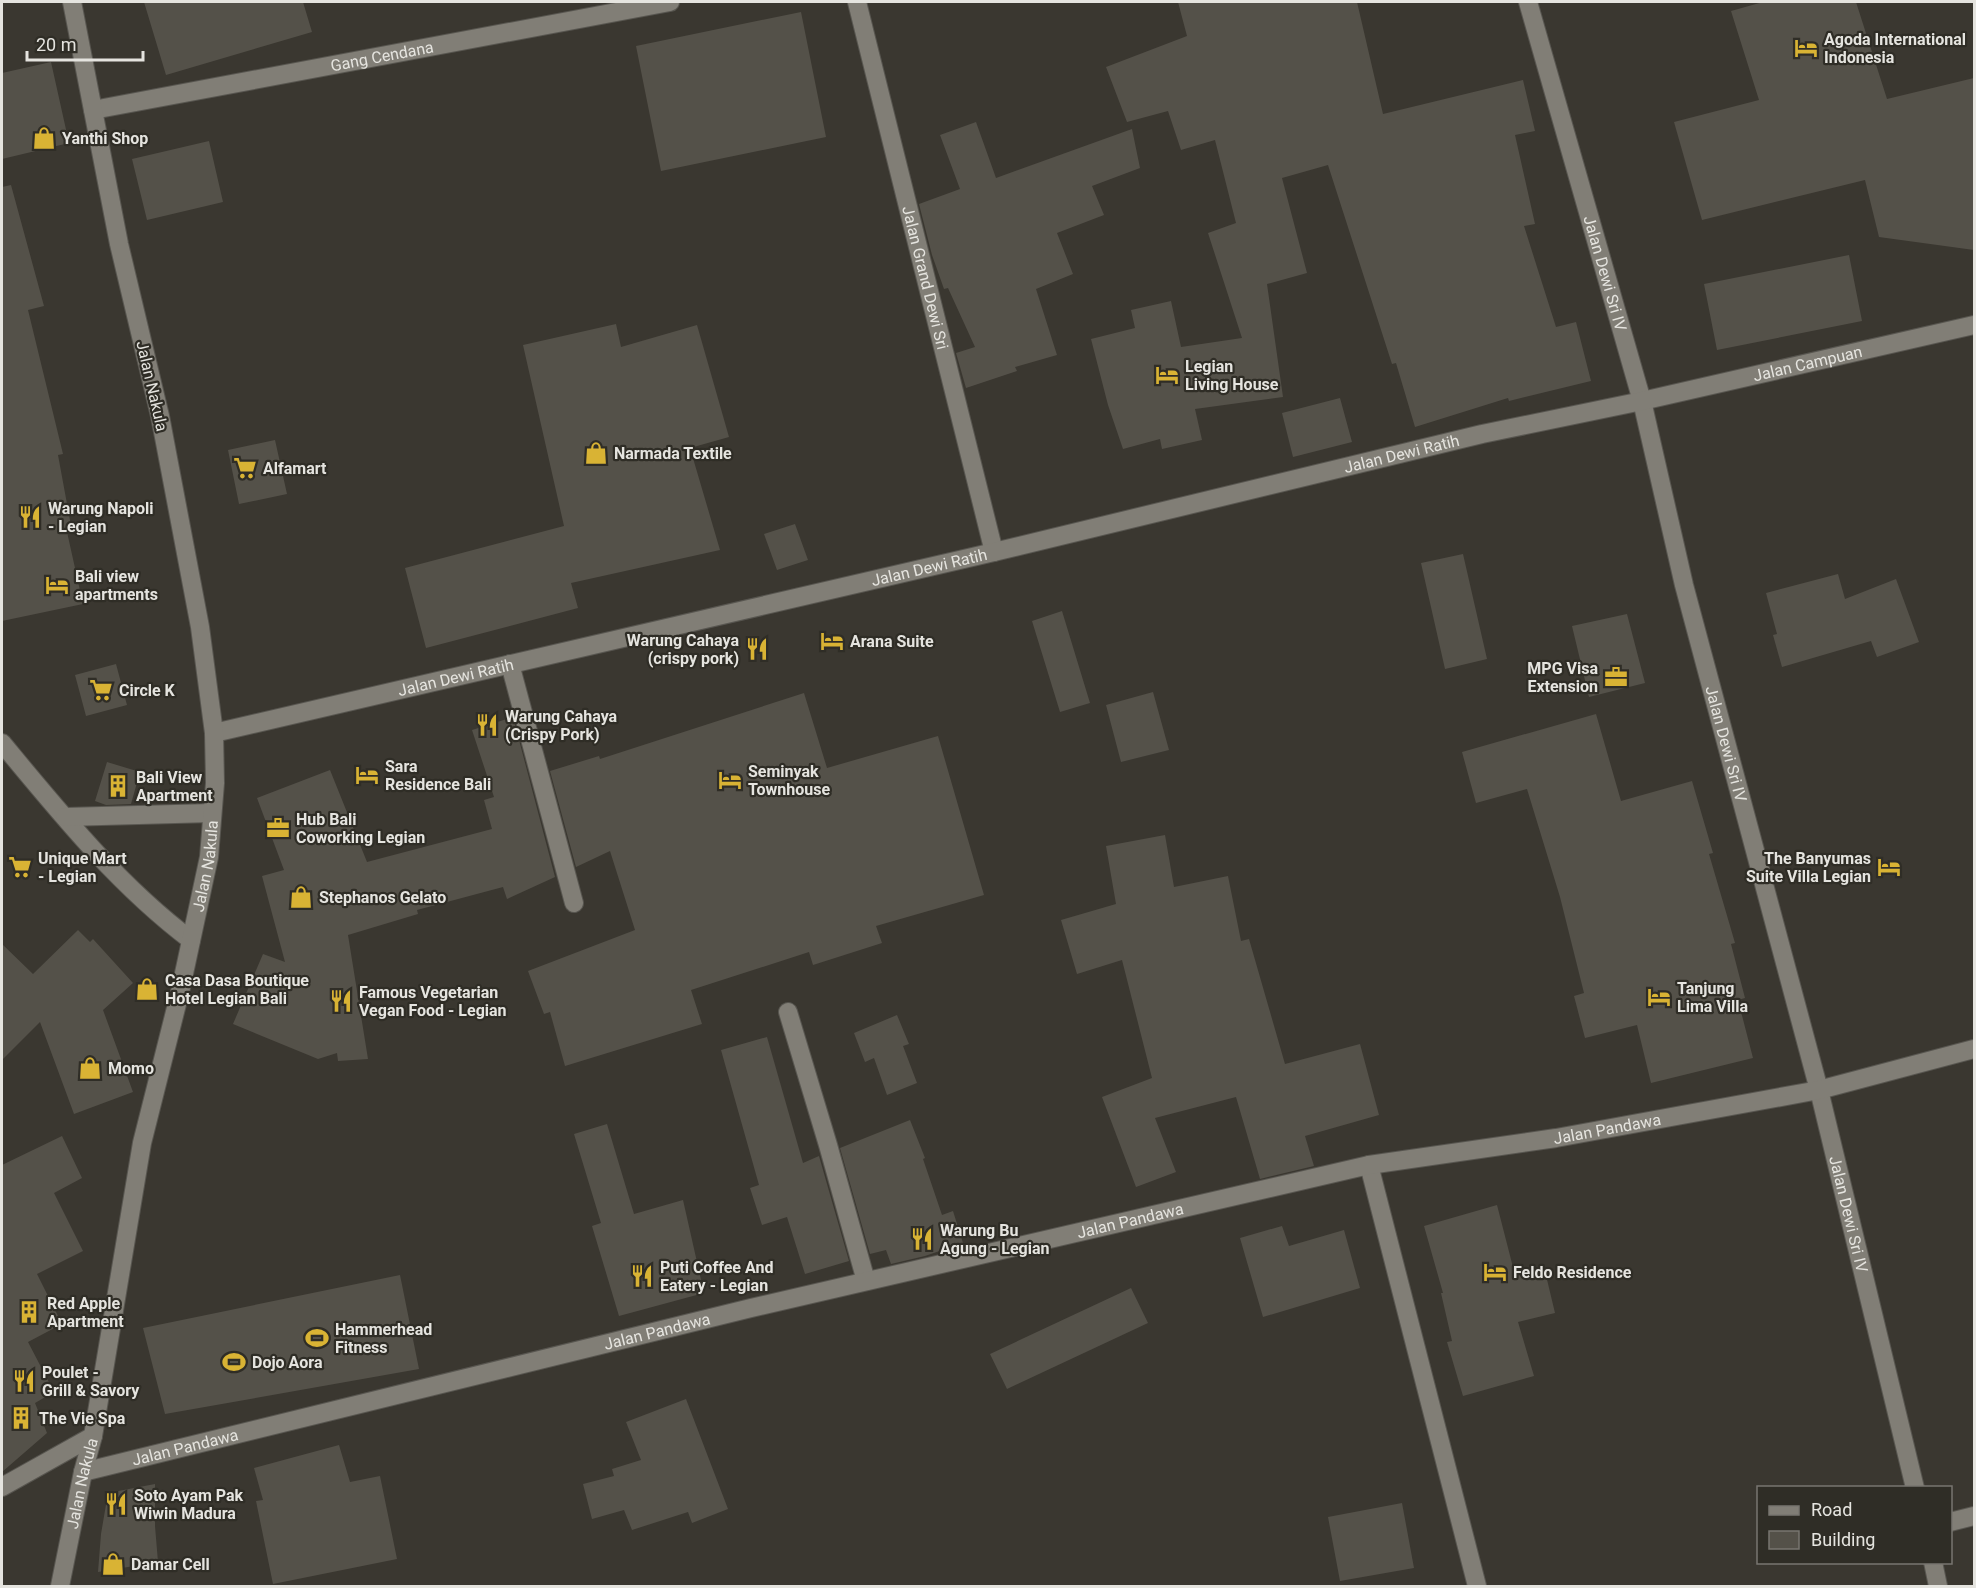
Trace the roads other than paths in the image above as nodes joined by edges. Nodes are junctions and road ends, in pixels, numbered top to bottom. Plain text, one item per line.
1 (72, 2) edge
2 (670, 2) edge
3 (857, 2) edge
4 (1528, 2) edge
5 (93, 110) junction
6 (1974, 325) edge
7 (1642, 401) junction
8 (994, 552) junction
9 (510, 664) junction
10 (214, 733) junction
11 (2, 747) edge
12 (212, 813) junction
13 (65, 817) junction
14 (574, 903) dead end
15 (191, 940) junction
16 (788, 1012) dead end
17 (1974, 1049) edge
18 (1820, 1090) junction
19 (1370, 1165) junction
20 (866, 1281) junction
21 (93, 1436) junction
22 (83, 1472) junction
23 (1915, 1486) edge
24 (2, 1487) edge
25 (1974, 1516) edge
26 (1952, 1522) edge
27 (1933, 1564) edge
28 (60, 1587) edge
29 (1477, 1587) edge
30 (1938, 1587) edge

1 - 5 street, Jalan Nakula
2 - 5 street, Gang Cendana
3 - 8 street, Jalan Grand Dewi Sri
4 - 7 street, Jalan Dewi Sri IV
5 - 10 street, Jalan Nakula
6 - 7 street, Jalan Campuan
7 - 8 street, Jalan Dewi Ratih
7 - 18 street, Jalan Dewi Sri IV
8 - 9 street, Jalan Dewi Ratih
9 - 10 street, Jalan Dewi Ratih
9 - 14 street
10 - 12 street, Jalan Nakula
11 - 13 street
12 - 13 street
12 - 15 street, Jalan Nakula
13 - 15 street
15 - 21 street, Jalan Nakula
16 - 20 street
17 - 18 street, Jalan Pandawa
18 - 19 street, Jalan Pandawa
18 - 23 street, Jalan Dewi Sri IV
19 - 20 street, Jalan Pandawa
19 - 29 street
20 - 22 street, Jalan Pandawa
21 - 22 street, Jalan Nakula
21 - 24 street
22 - 28 street, Jalan Nakula
25 - 26 street
27 - 30 street

